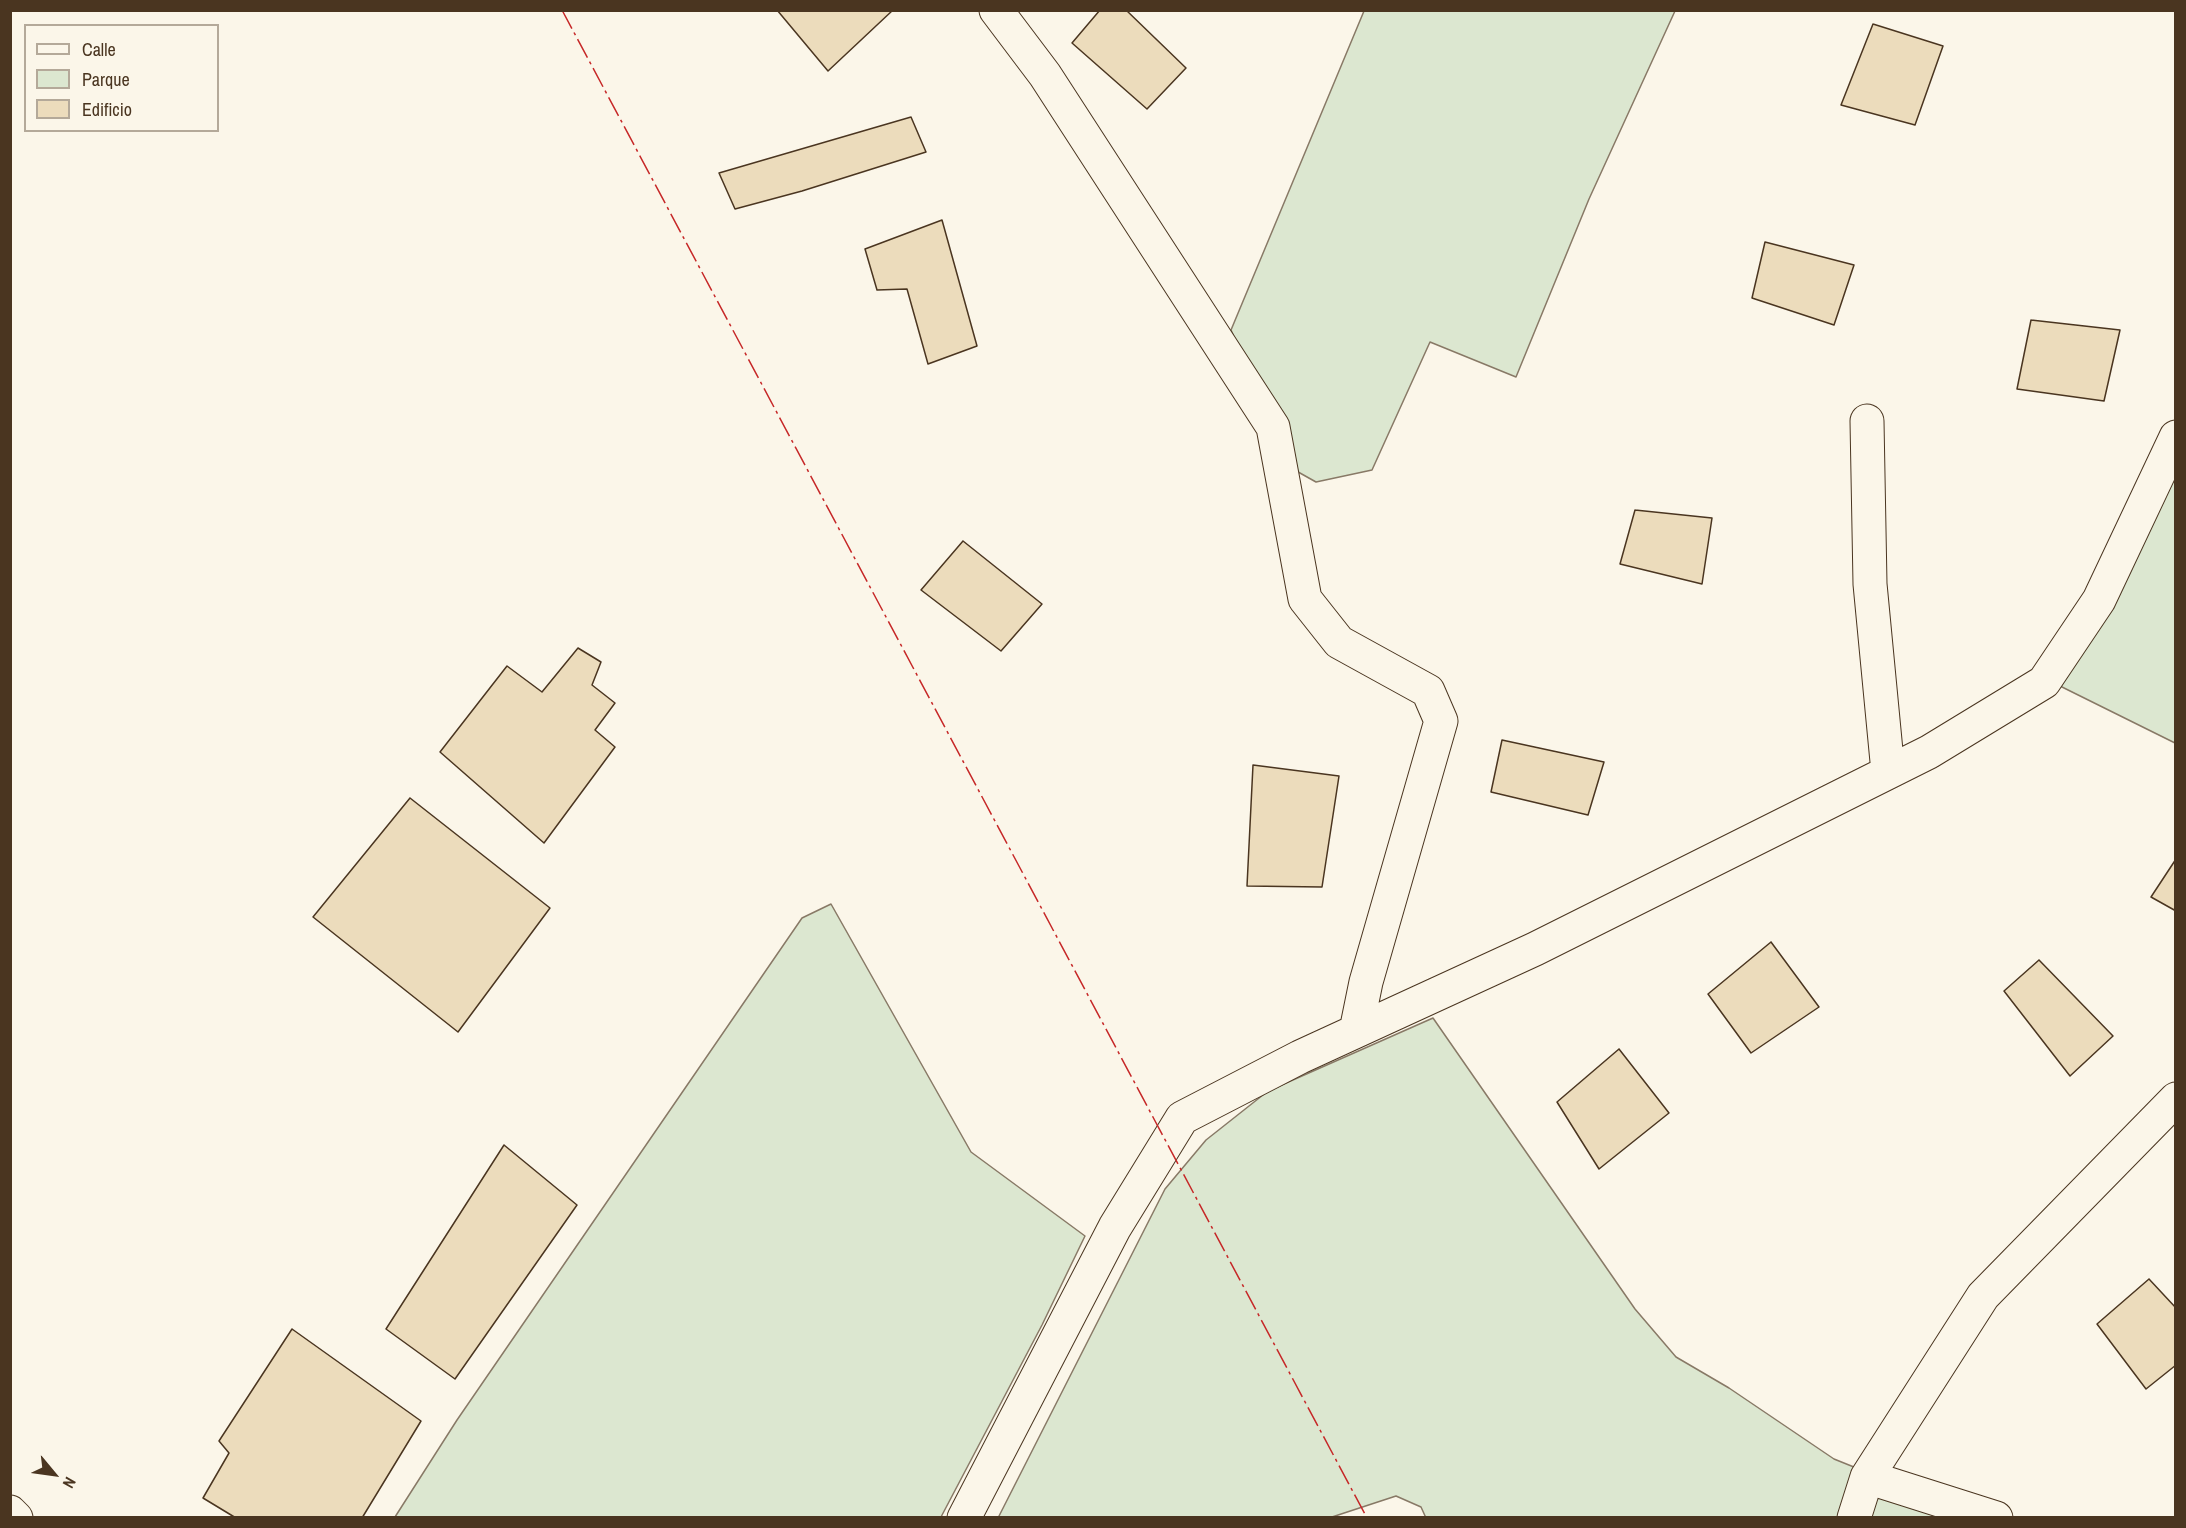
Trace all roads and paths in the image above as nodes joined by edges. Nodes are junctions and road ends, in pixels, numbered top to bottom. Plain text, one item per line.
1 (996, 10) edge
2 (1867, 421) dead end
3 (2175, 437) edge
4 (1888, 772) junction
5 (1356, 1031) junction
6 (2175, 1099) edge
7 (1867, 1477) junction
8 (10, 1512) edge
9 (16, 1518) edge
10 (964, 1518) edge
11 (1854, 1518) edge
12 (1996, 1518) edge

1 - 5 street
2 - 4 street
3 - 4 street
4 - 5 street
5 - 10 street
6 - 7 street
7 - 11 street
7 - 12 street
8 - 9 street

